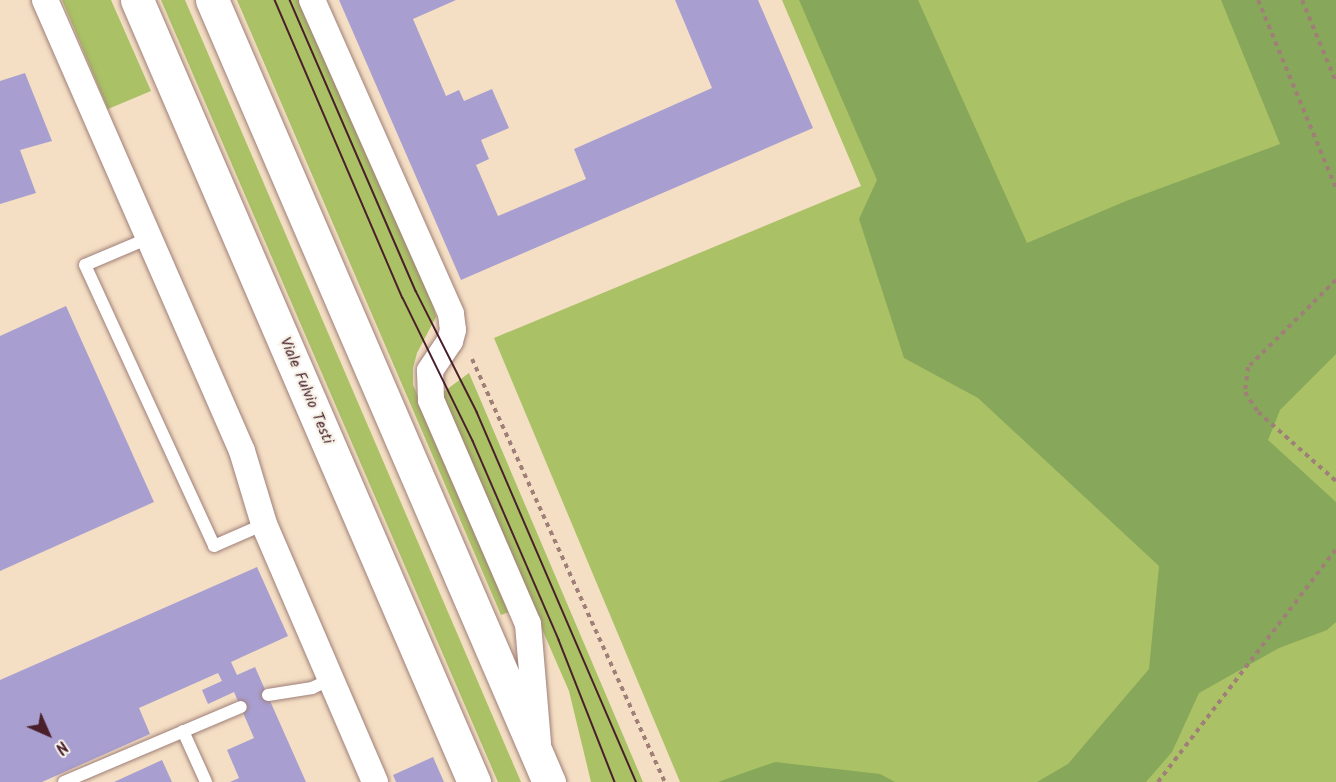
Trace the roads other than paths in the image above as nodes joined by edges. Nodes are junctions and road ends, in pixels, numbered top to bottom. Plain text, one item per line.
1 (45, 0) edge
2 (137, 0) edge
3 (212, 0) edge
4 (312, 0) edge
5 (149, 238) junction
6 (264, 524) junction
7 (332, 679) junction
8 (268, 695) dead end
9 (241, 707) dead end
10 (183, 731) junction
11 (544, 770) edge
12 (70, 781) edge
13 (206, 782) edge
14 (375, 782) edge
15 (474, 782) edge

1 - 5 street
2 - 15 main road, Viale Fulvio Testi
3 - 11 main road
4 - 11 street
5 - 6 street
5 - 6 lane
6 - 7 street
7 - 8 lane
7 - 14 street
9 - 10 lane
10 - 12 lane
10 - 13 lane

